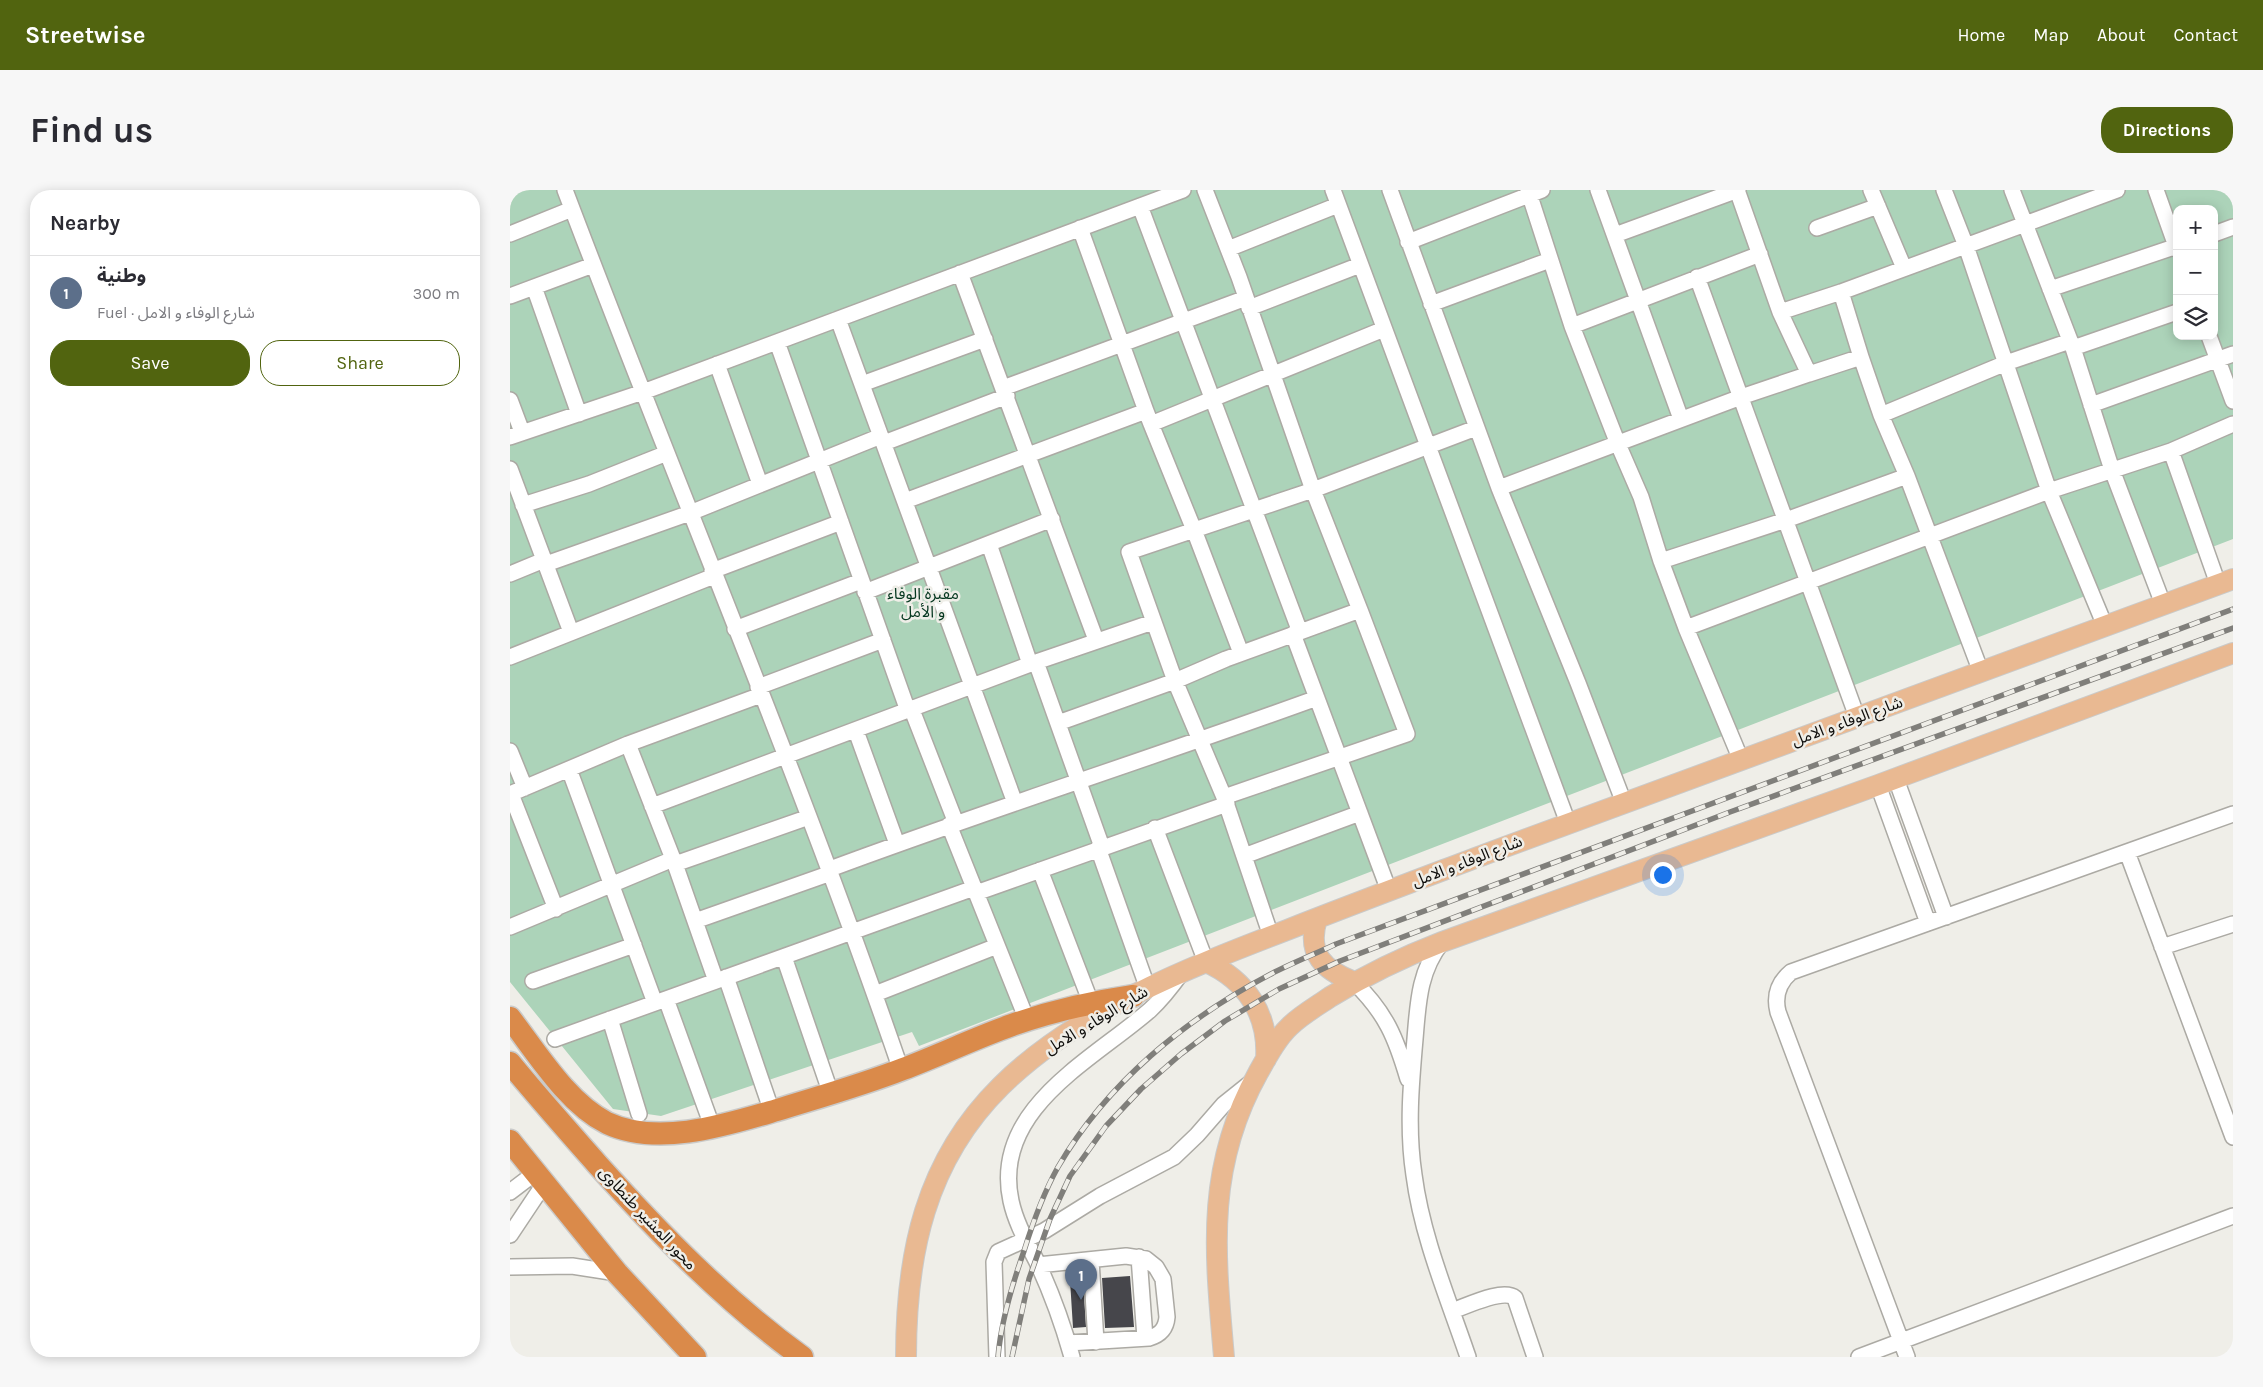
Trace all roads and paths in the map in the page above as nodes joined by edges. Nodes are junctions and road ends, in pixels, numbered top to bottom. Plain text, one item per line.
1 (565, 190) edge
2 (1183, 190) edge
3 (1205, 190) edge
4 (1333, 190) edge
5 (1390, 190) edge
6 (1598, 190) edge
7 (1737, 190) edge
8 (1871, 190) edge
9 (1944, 190) edge
10 (2012, 190) edge
11 (2117, 190) edge
12 (2156, 190) edge
13 (1534, 192) edge
14 (2078, 196) edge
15 (1338, 205) junction
16 (1140, 206) junction
17 (1878, 206) junction
18 (572, 209) junction
19 (2024, 223) junction
20 (2233, 227) edge
21 (1080, 228) junction
22 (1817, 228) dead end
23 (2218, 233) edge
24 (510, 234) edge
25 (1615, 235) junction
26 (2173, 238) edge
27 (1408, 242) junction
28 (1966, 246) junction
29 (2173, 248) edge
30 (1228, 249) junction
31 (1760, 254) junction
32 (1550, 260) junction
33 (593, 265) junction
34 (1360, 265) junction
35 (1904, 268) junction
36 (960, 273) junction
37 (1697, 277) junction
38 (534, 287) junction
39 (2050, 289) junction
40 (1841, 292) junction
41 (510, 296) edge
42 (1638, 300) junction
43 (1248, 303) junction
44 (1431, 304) junction
45 (1780, 312) junction
46 (2173, 313) edge
47 (838, 319) junction
48 (1184, 322) junction
49 (1572, 326) junction
50 (1384, 329) junction
51 (985, 339) junction
52 (2210, 340) edge
53 (777, 342) junction
54 (1122, 345) junction
55 (2072, 345) junction
56 (2233, 354) edge
57 (1861, 357) junction
58 (2218, 360) junction
59 (2006, 363) junction
60 (717, 364) junction
61 (1809, 374) junction
62 (1272, 375) junction
63 (862, 384) junction
64 (643, 392) junction
65 (1005, 392) junction
66 (1741, 397) junction
67 (1214, 399) junction
68 (510, 400) edge
69 (2233, 402) edge
70 (2091, 405) junction
71 (579, 414) junction
72 (1881, 415) junction
73 (1148, 418) junction
74 (1681, 419) junction
75 (2233, 424) edge
76 (1476, 428) junction
77 (516, 435) edge
78 (882, 439) junction
79 (1618, 444) junction
80 (1426, 447) junction
81 (2171, 451) junction
82 (667, 453) junction
83 (1029, 456) junction
84 (819, 460) junction
85 (510, 469) edge
86 (2112, 470) junction
87 (1907, 476) junction
88 (760, 484) junction
89 (1499, 488) junction
90 (1313, 490) junction
91 (2048, 491) junction
92 (905, 501) junction
93 (524, 505) junction
94 (1256, 509) junction
95 (690, 513) junction
96 (1052, 519) junction
97 (1786, 520) junction
98 (841, 522) junction
99 (1194, 530) junction
100 (1929, 535) junction
101 (989, 544) junction
102 (1661, 561) junction
103 (545, 562) junction
104 (930, 568) junction
105 (510, 574) edge
106 (713, 574) junction
107 (2226, 582) edge
108 (1809, 583) junction
109 (863, 587) junction
110 (2163, 604) junction
111 (1360, 610) junction
112 (1153, 622) junction
113 (2105, 626) junction
114 (1686, 628) junction
115 (735, 629) junction
116 (571, 632) junction
117 (1297, 633) junction
118 (883, 640) junction
119 (1096, 640) junction
120 (1241, 653) junction
121 (2233, 653) edge
122 (510, 657) edge
123 (1033, 663) junction
124 (1981, 672) junction
125 (1175, 681) junction
126 (974, 686) junction
127 (760, 691) junction
128 (1317, 698) junction
129 (910, 710) junction
130 (1857, 717) junction
131 (1058, 723) junction
132 (856, 731) junction
133 (1200, 741) junction
134 (628, 744) junction
135 (510, 751) edge
136 (785, 757) junction
137 (1339, 757) junction
138 (1740, 760) junction
139 (569, 769) junction
140 (1079, 782) junction
141 (1887, 782) junction
142 (525, 788) junction
143 (510, 794) edge
144 (1225, 801) junction
145 (1015, 803) junction
146 (1624, 803) junction
147 (652, 806) junction
148 (1360, 813) junction
149 (2233, 814) edge
150 (809, 817) junction
151 (1568, 823) junction
152 (952, 824) junction
153 (1156, 828) junction
154 (897, 844) junction
155 (1100, 848) junction
156 (2127, 852) junction
157 (1244, 856) junction
158 (674, 862) junction
159 (1040, 870) junction
160 (830, 871) junction
161 (612, 884) junction
162 (975, 890) junction
163 (1389, 890) junction
164 (556, 909) junction
165 (1946, 917) junction
166 (1316, 918) junction
167 (695, 921) junction
168 (1928, 923) junction
169 (2233, 924) edge
170 (510, 927) edge
171 (853, 932) junction
172 (1271, 936) junction
173 (1442, 942) junction
174 (634, 945) junction
175 (997, 946) junction
176 (2162, 947) junction
177 (784, 957) junction
178 (1206, 962) junction
179 (1182, 972) junction
180 (721, 979) junction
181 (533, 981) dead end
182 (1354, 982) junction
183 (1141, 992) junction
184 (875, 994) junction
185 (661, 1001) junction
186 (1091, 1003) junction
187 (510, 1018) edge
188 (610, 1019) junction
189 (1027, 1020) junction
190 (555, 1039) dead end
191 (1266, 1059) junction
192 (513, 1066) edge
193 (901, 1070) junction
194 (1254, 1080) junction
195 (1411, 1088) junction
196 (832, 1094) junction
197 (772, 1112) junction
198 (639, 1114) dead end
199 (712, 1126) junction
200 (2233, 1137) edge
201 (510, 1141) edge
202 (539, 1178) junction
203 (510, 1192) edge
204 (2233, 1216) edge
205 (510, 1235) edge
206 (1026, 1240) junction
207 (1139, 1257) junction
208 (1091, 1260) junction
209 (1038, 1265) junction
210 (510, 1267) edge
211 (617, 1273) junction
212 (1452, 1311) junction
213 (1145, 1338) junction
214 (1096, 1342) junction
215 (1902, 1342) junction
216 (1070, 1350) edge
217 (695, 1357) edge
218 (802, 1357) edge
219 (906, 1357) edge
220 (998, 1357) edge
221 (1224, 1357) edge
222 (1468, 1357) edge
223 (1535, 1357) edge
224 (1860, 1357) edge
225 (1907, 1357) edge

1 - 18 lane
2 - 16 lane
3 - 30 lane
4 - 15 lane
5 - 27 lane
6 - 25 lane
7 - 25 lane
7 - 31 lane
8 - 17 lane
9 - 28 lane
10 - 19 lane
11 - 14 lane
12 - 26 lane
13 - 27 lane
13 - 32 lane
14 - 19 lane
15 - 30 lane
15 - 34 lane
16 - 21 lane
16 - 48 lane
17 - 22 lane
17 - 35 lane
18 - 24 lane
18 - 33 lane
19 - 28 lane
19 - 39 lane
20 - 23 lane
21 - 36 lane
21 - 54 lane
25 - 42 lane
27 - 44 lane
28 - 35 lane
28 - 59 lane
29 - 39 lane
30 - 43 lane
31 - 37 lane
31 - 45 lane
32 - 44 lane
32 - 49 lane
33 - 38 lane
33 - 64 lane
34 - 43 lane
34 - 50 lane
35 - 40 lane
36 - 47 lane
36 - 51 lane
37 - 42 lane
37 - 66 lane
38 - 41 lane
38 - 71 lane
39 - 55 lane
40 - 45 lane
40 - 57 lane
42 - 49 lane
42 - 74 lane
43 - 48 lane
43 - 62 lane
44 - 76 lane
45 - 61 lane
46 - 55 lane
47 - 53 lane
47 - 63 lane
48 - 54 lane
48 - 67 lane
49 - 79 lane
50 - 62 lane
50 - 80 lane
51 - 63 lane
51 - 65 lane
52 - 58 lane
53 - 60 lane
53 - 84 lane
54 - 65 lane
54 - 73 lane
55 - 59 lane
55 - 70 lane
56 - 58 lane
57 - 61 lane
57 - 72 lane
58 - 69 lane
58 - 70 lane
59 - 72 lane
59 - 91 lane
60 - 64 lane
60 - 88 lane
61 - 66 lane
62 - 67 lane
62 - 90 lane
63 - 78 lane
64 - 71 lane
64 - 82 lane
65 - 78 lane
65 - 83 lane
66 - 74 lane
66 - 97 lane
67 - 73 lane
67 - 94 lane
68 - 77 lane
70 - 86 lane
71 - 77 lane
72 - 87 lane
73 - 83 lane
73 - 99 lane
74 - 79 lane
75 - 81 lane
76 - 80 lane
76 - 89 lane
78 - 84 lane
78 - 92 lane
79 - 89 lane
79 - 102 lane
80 - 90 lane
80 - 151 lane
81 - 86 lane
81 - 107 lane
82 - 93 lane
82 - 95 lane
83 - 92 lane
83 - 96 lane
84 - 88 lane
84 - 98 lane
85 - 93 lane
86 - 91 lane
86 - 110 lane
87 - 97 lane
87 - 100 lane
88 - 95 lane
89 - 146 lane
90 - 94 lane
90 - 111 lane
91 - 100 lane
91 - 113 lane
92 - 104 lane
93 - 103 lane
94 - 99 lane
94 - 117 lane
95 - 103 lane
95 - 106 lane
96 - 101 lane
96 - 119 lane
97 - 102 lane
97 - 108 lane
98 - 106 lane
98 - 109 lane
99 - 112 lane
99 - 120 lane
100 - 108 lane
100 - 124 lane
101 - 104 lane
101 - 123 lane
102 - 114 lane
103 - 105 lane
103 - 116 lane
104 - 109 lane
104 - 126 lane
106 - 115 lane
106 - 116 lane
107 - 110 main road, شارع الوفاء و الامل
108 - 114 lane
108 - 130 lane
109 - 115 lane
109 - 118 lane
110 - 113 main road, شارع الوفاء و الامل
111 - 117 lane
111 - 137 lane
112 - 119 lane
112 - 125 lane
113 - 124 main road, شارع الوفاء و الامل
114 - 138 lane
115 - 127 lane
116 - 122 lane
117 - 120 lane
117 - 128 lane
118 - 127 lane
118 - 129 lane
119 - 123 lane
120 - 125 lane
121 - 141 main road
123 - 126 lane
123 - 131 lane
124 - 130 main road, شارع الوفاء و الامل
125 - 131 lane
125 - 133 lane
126 - 129 lane
126 - 145 lane
127 - 134 lane
127 - 136 lane
128 - 133 lane
128 - 137 lane
129 - 132 lane
129 - 152 lane
130 - 138 main road, شارع الوفاء و الامل
131 - 140 lane
132 - 136 lane
132 - 154 lane
133 - 140 lane
133 - 144 lane
134 - 139 lane
134 - 147 lane
135 - 142 lane
136 - 147 lane
136 - 150 lane
137 - 144 lane
137 - 148 lane
138 - 146 main road, شارع الوفاء و الامل
139 - 142 lane
139 - 161 lane
140 - 145 lane
140 - 155 lane
141 - 165 lane
141 - 168 lane
141 - 173 main road
142 - 143 lane
143 - 164 lane
144 - 153 lane
144 - 157 lane
145 - 152 lane
146 - 151 main road, شارع الوفاء و الامل
147 - 158 lane
148 - 157 lane
148 - 163 lane
149 - 156 lane
150 - 158 lane
150 - 160 lane
151 - 163 main road, شارع الوفاء و الامل
152 - 154 lane
152 - 162 lane
153 - 155 lane
153 - 178 lane
154 - 160 lane
155 - 159 lane
155 - 183 lane
156 - 165 lane
156 - 176 lane
157 - 172 lane
158 - 161 lane
158 - 167 lane
159 - 162 lane
159 - 186 lane
160 - 167 lane
160 - 171 lane
161 - 164 lane
161 - 174 lane
162 - 171 lane
162 - 175 lane
163 - 166 main road, شارع الوفاء و الامل
164 - 170 lane
165 - 168 lane
166 - 172 main road, شارع الوفاء و الامل
166 - 182 main road
167 - 180 lane
168 - 215 lane
169 - 176 lane
171 - 177 lane
171 - 184 lane
172 - 178 main road, شارع الوفاء و الامل
173 - 182 main road
173 - 195 lane
174 - 181 lane
174 - 185 lane
175 - 184 lane
175 - 189 lane
176 - 200 lane
177 - 180 lane
177 - 196 lane
178 - 179 main road, شارع الوفاء و الامل
178 - 191 main road
179 - 183 main road, شارع الوفاء و الامل
179 - 206 lane
180 - 185 lane
180 - 197 lane
182 - 191 main road
182 - 195 lane
183 - 186 highway
183 - 219 main road, شارع الوفاء و الامل
184 - 193 lane
185 - 188 lane
185 - 199 lane
186 - 189 highway
187 - 199 highway
188 - 190 lane
188 - 198 lane
189 - 193 highway
191 - 194 main road
192 - 218 highway, محور المشير طنطاوى
193 - 196 highway
194 - 206 lane
194 - 221 main road
195 - 212 lane
196 - 197 highway
197 - 199 highway
201 - 202 highway
202 - 203 lane
202 - 205 lane
202 - 211 highway
204 - 215 lane
206 - 209 lane
206 - 220 lane
207 - 208 lane
207 - 213 lane
207 - 213 lane
208 - 209 lane
208 - 214 lane
209 - 216 lane
210 - 211 lane
211 - 217 highway
212 - 222 lane
212 - 223 lane
213 - 214 lane
214 - 216 lane
215 - 224 lane
215 - 225 lane

